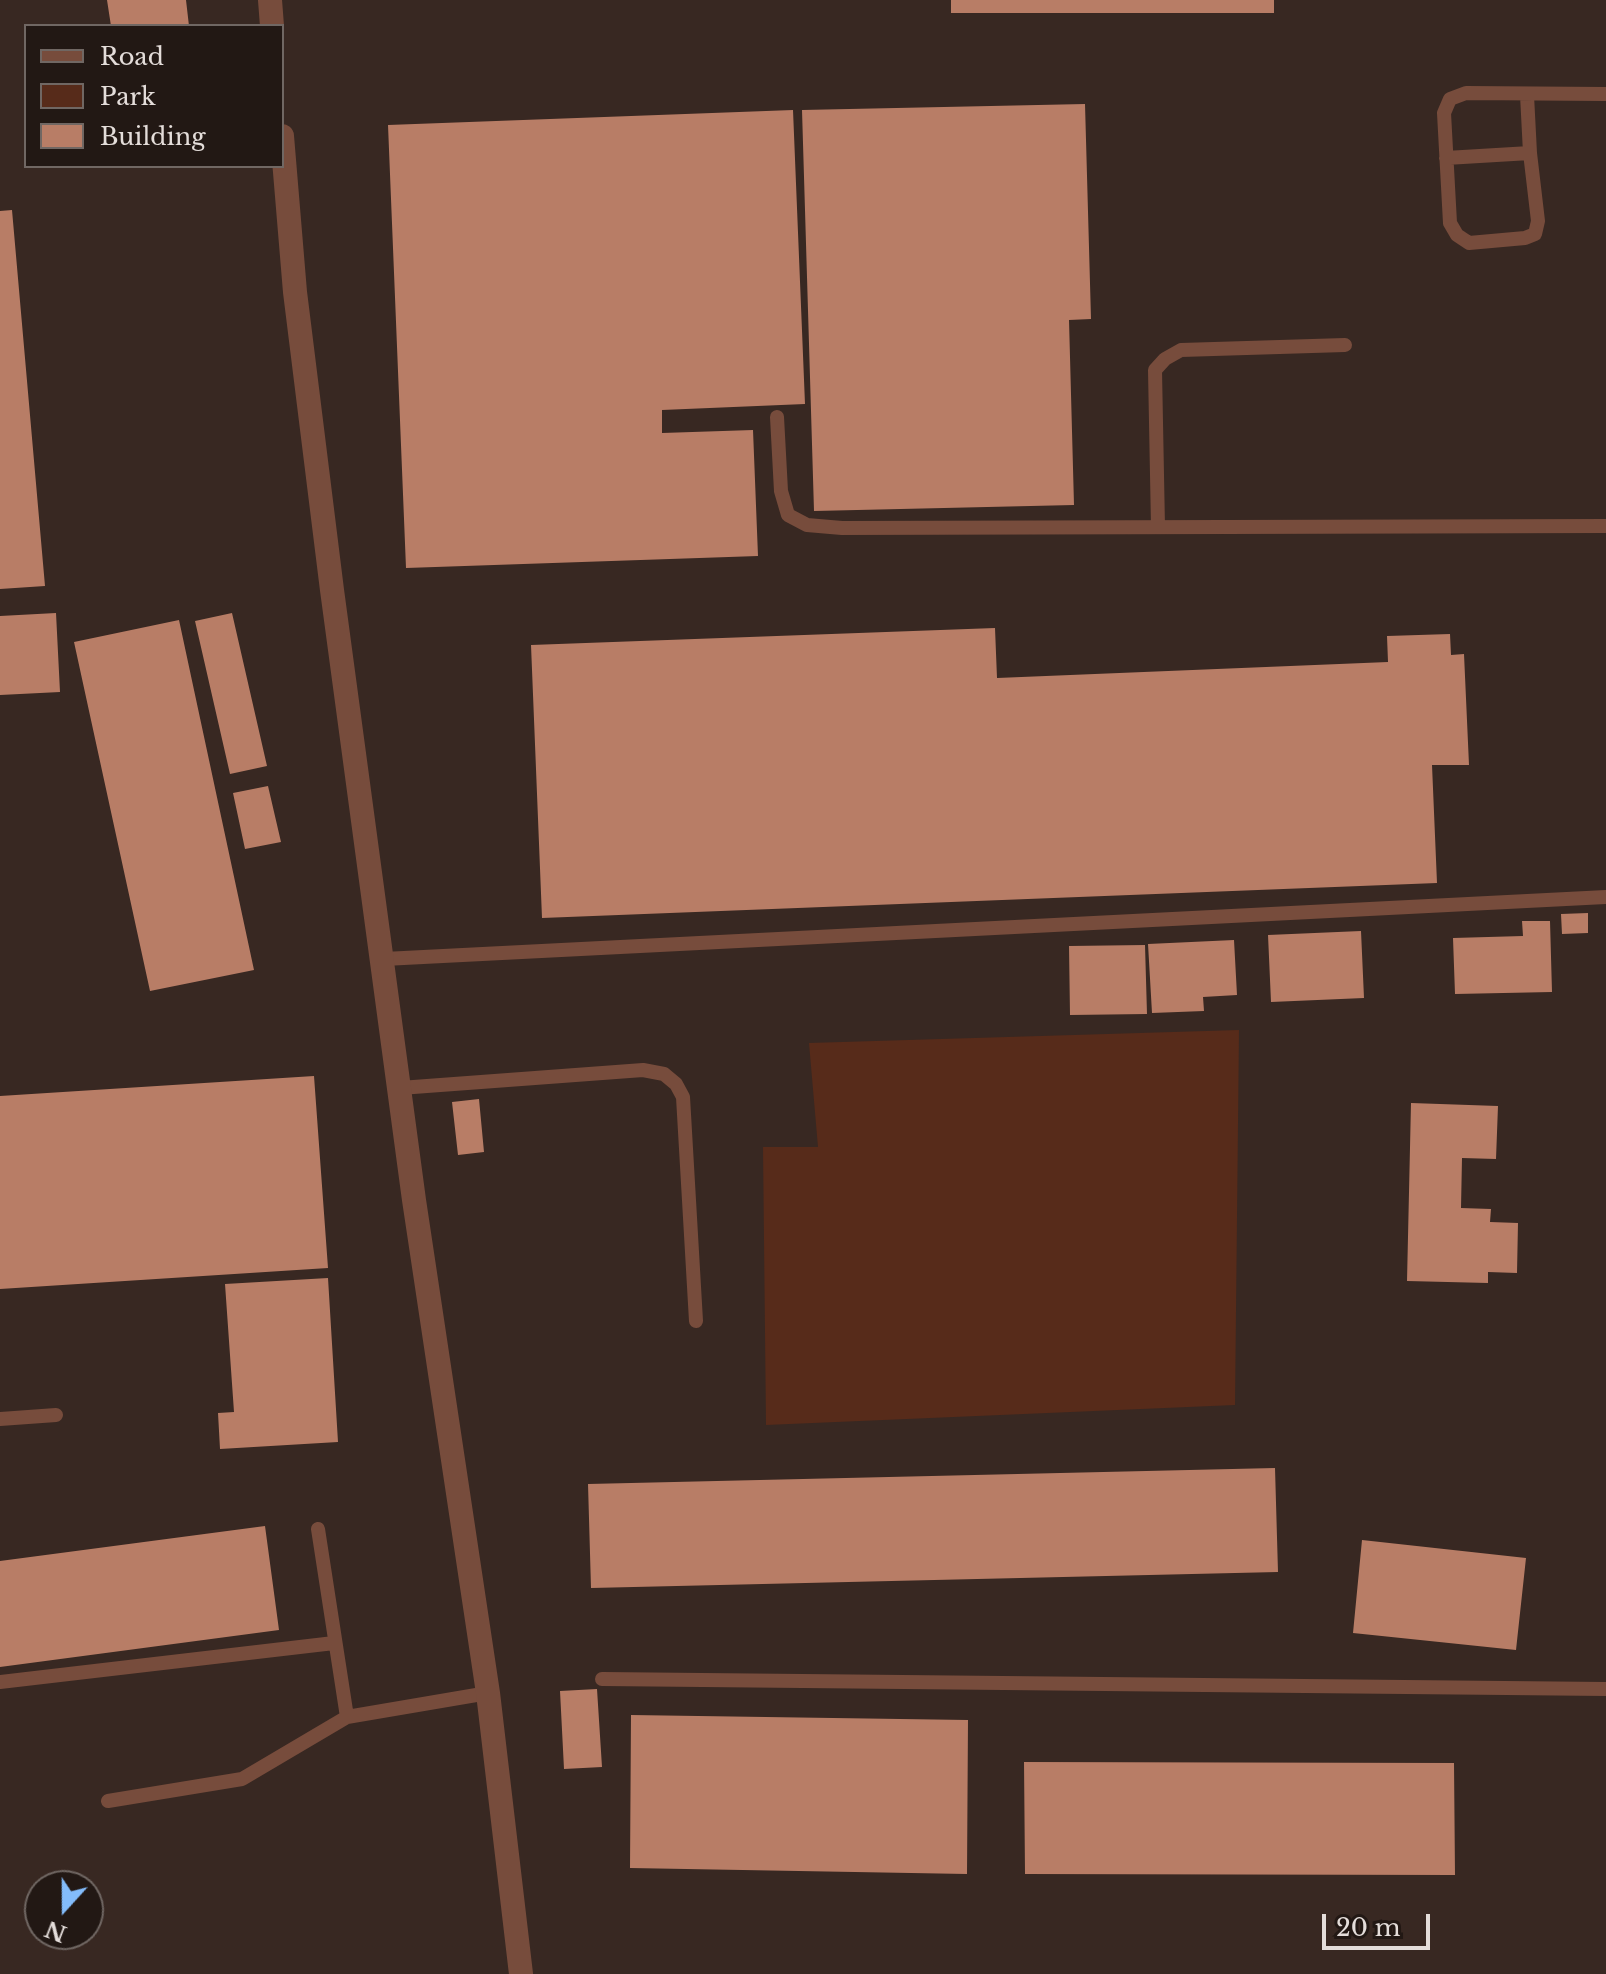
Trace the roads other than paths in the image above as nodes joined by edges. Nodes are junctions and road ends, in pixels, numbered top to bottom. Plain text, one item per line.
1 (270, 0) edge
2 (272, 24) edge
3 (1606, 94) edge
4 (1527, 95) junction
5 (1530, 153) junction
6 (1446, 158) junction
7 (284, 160) edge
8 (1345, 345) dead end
9 (777, 417) dead end
10 (1606, 526) edge
11 (1158, 527) junction
12 (1606, 897) edge
13 (384, 959) junction
14 (400, 1088) junction
15 (696, 1321) dead end
16 (56, 1415) dead end
17 (0, 1419) edge
18 (318, 1529) dead end
19 (334, 1643) junction
20 (602, 1679) dead end
21 (0, 1682) edge
22 (1606, 1689) edge
23 (488, 1693) junction
24 (347, 1717) junction
25 (108, 1801) dead end
26 (521, 1974) edge

1 - 2 street
3 - 4 lane
4 - 5 lane
4 - 6 lane
5 - 6 lane
5 - 6 lane
7 - 13 street
8 - 11 lane
9 - 11 lane
10 - 11 lane
12 - 13 lane
13 - 14 street
14 - 15 lane
14 - 23 street
16 - 17 lane
18 - 19 lane
19 - 21 lane
19 - 24 lane
20 - 22 lane
23 - 24 lane
23 - 26 street
24 - 25 lane

